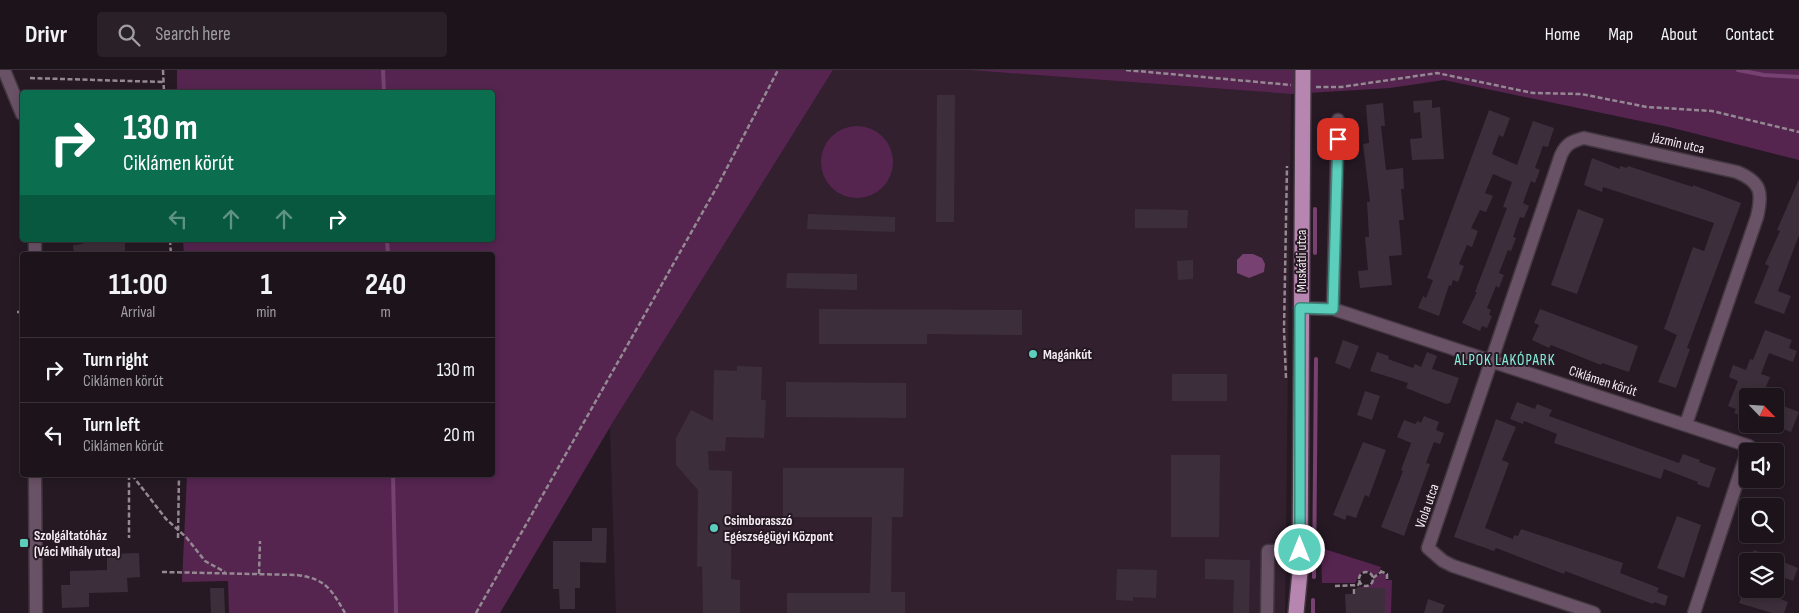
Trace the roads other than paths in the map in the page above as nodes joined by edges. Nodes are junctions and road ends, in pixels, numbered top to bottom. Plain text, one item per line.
1 (4, 70) edge
2 (1303, 70) edge
3 (20, 109) edge
4 (1338, 120) dead end
5 (1300, 308) junction
6 (1333, 309) junction
7 (1492, 360) junction
8 (1686, 424) junction
9 (35, 477) edge
10 (1300, 550) junction
11 (1300, 572) junction
12 (36, 613) edge
13 (1267, 613) edge
14 (1296, 613) edge
15 (1305, 613) edge
16 (1594, 613) edge
17 (1694, 613) edge

1 - 3 street
2 - 5 main road, Muskátli utca
4 - 6 street
5 - 6 street, Ciklámen körút
5 - 10 main road, Muskátli utca
6 - 7 street, Ciklámen körút
7 - 8 street, Ciklámen körút
7 - 8 street, Jázmin utca
7 - 16 street, Viola utca
8 - 17 street, Ciklámen körút
9 - 12 street
10 - 11 main road, Muskátli utca
10 - 13 street
11 - 14 main road, Muskátli utca
11 - 15 main road, Muskátli utca

